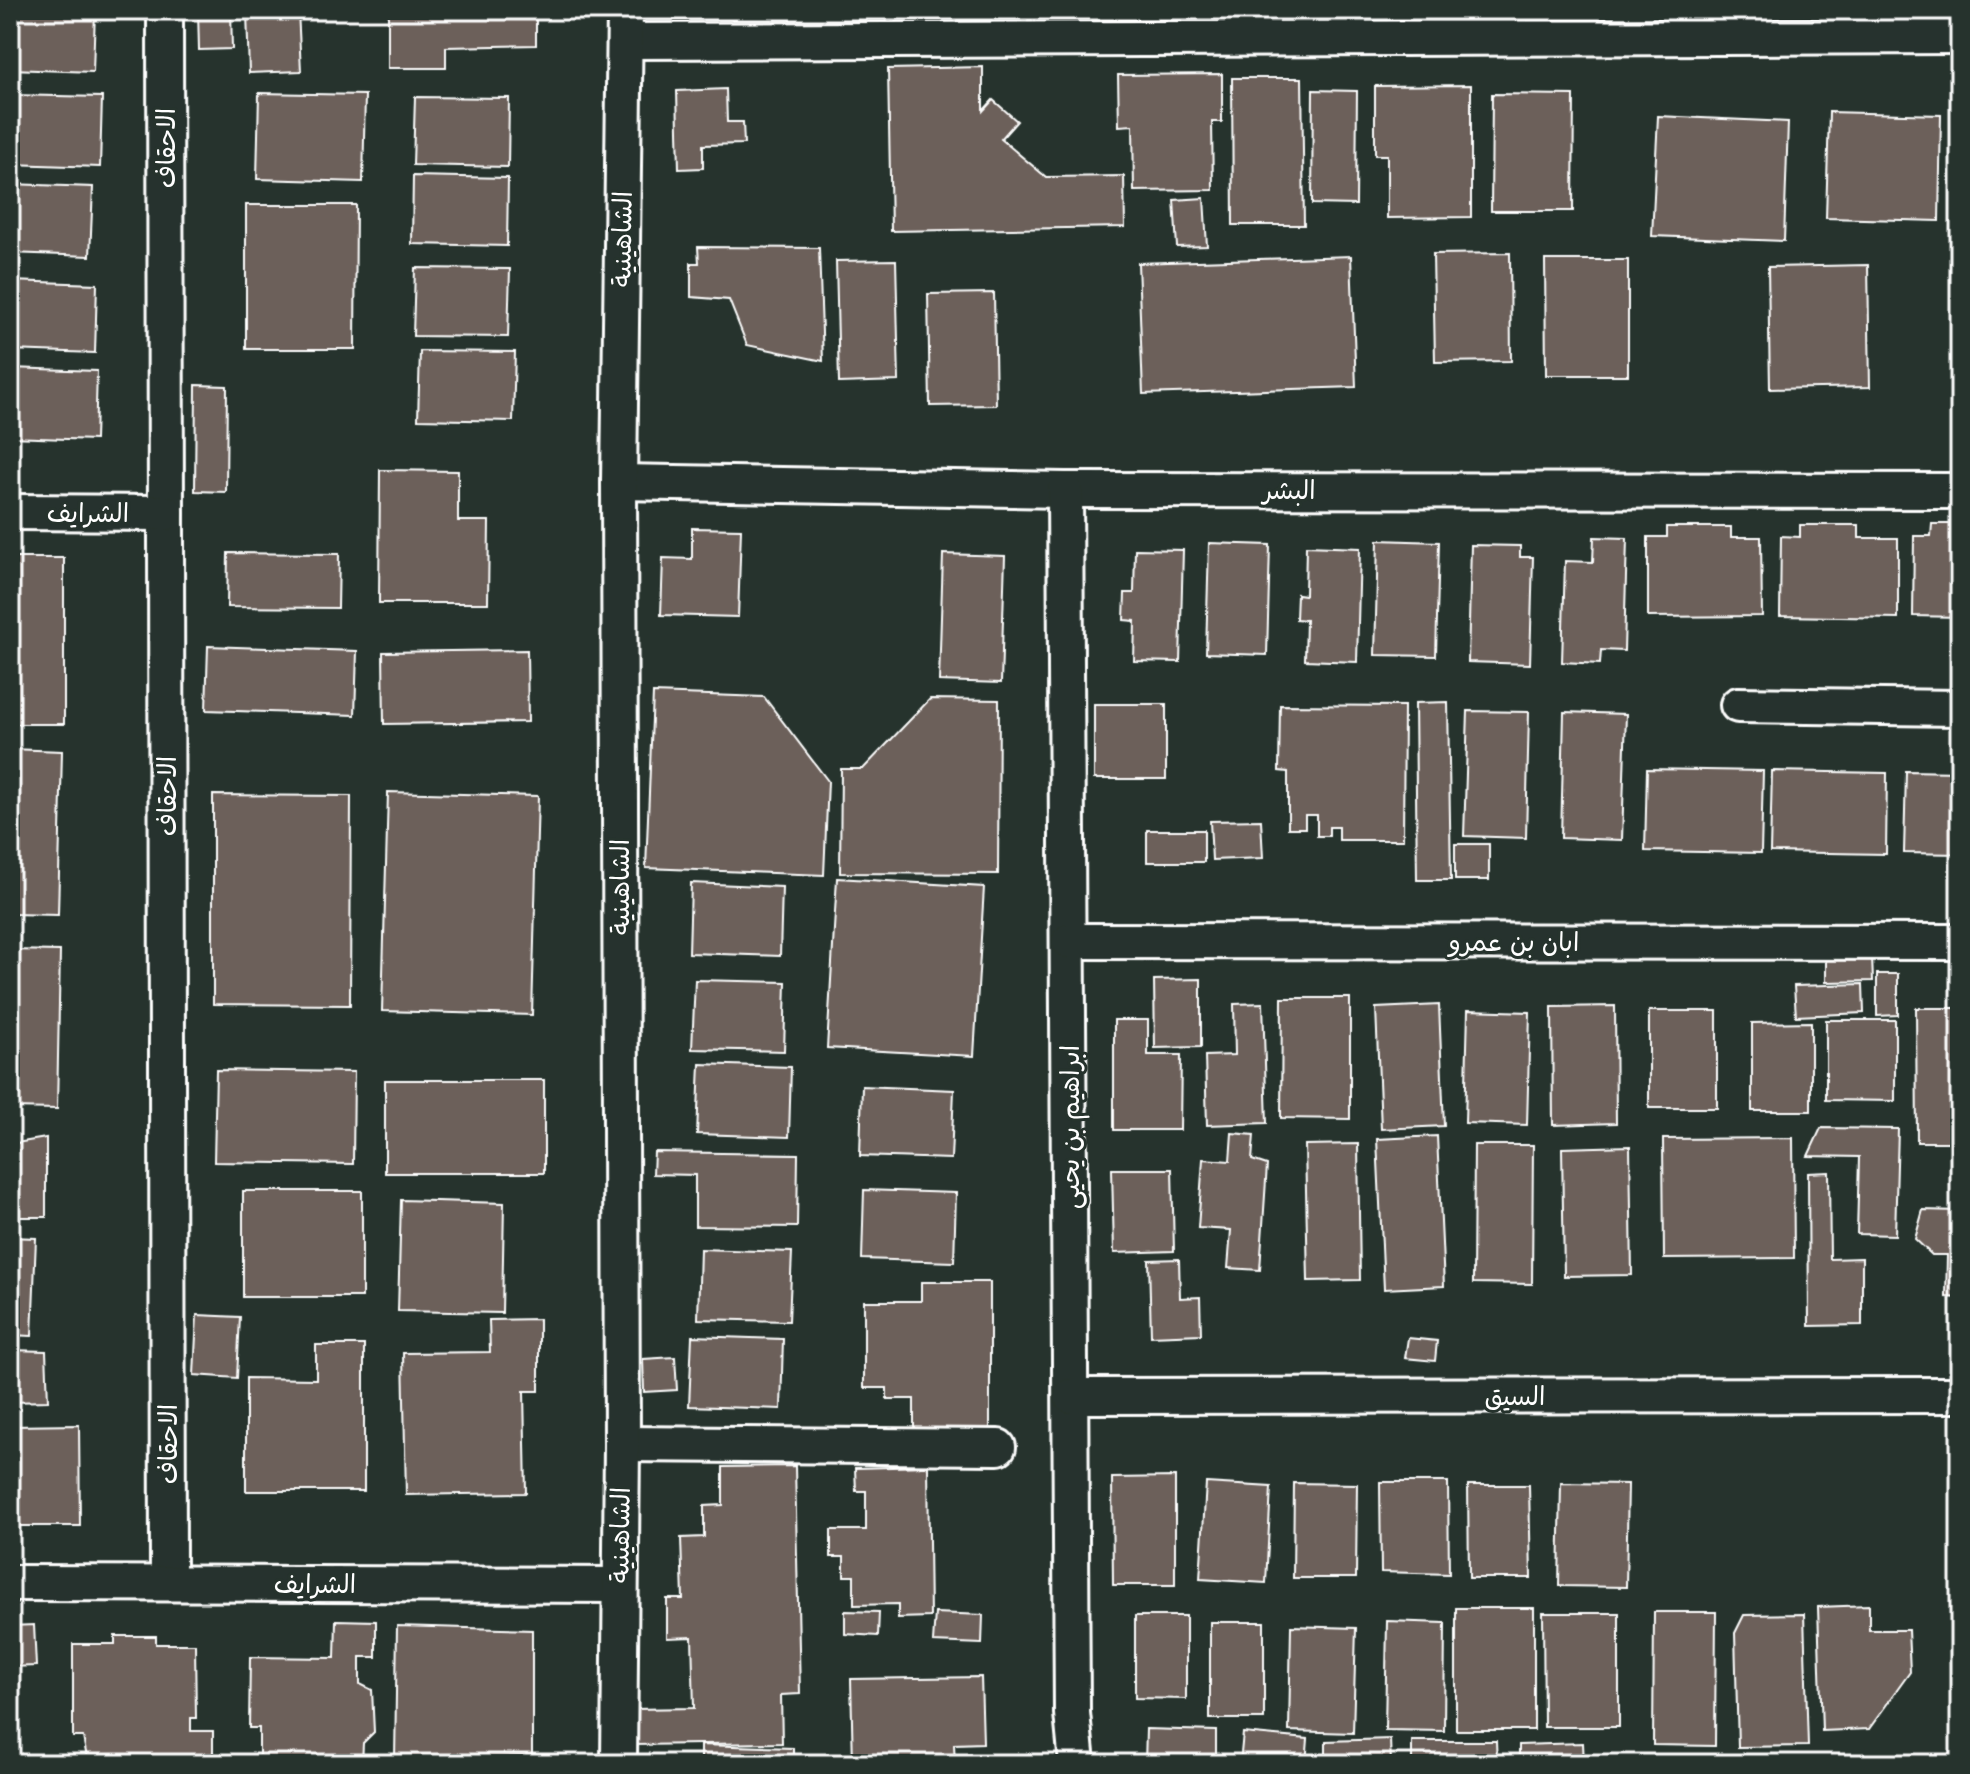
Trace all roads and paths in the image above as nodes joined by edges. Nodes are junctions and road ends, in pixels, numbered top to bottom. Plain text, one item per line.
1 (165, 10) edge
2 (625, 26) edge
3 (1960, 36) edge
4 (619, 482) junction
5 (1065, 490) junction
6 (1960, 491) edge
7 (10, 512) edge
8 (166, 513) junction
9 (1738, 705) dead end
10 (1960, 708) edge
11 (1069, 941) junction
12 (1960, 942) edge
13 (1960, 1395) edge
14 (1071, 1396) junction
15 (622, 1444) junction
16 (998, 1447) dead end
17 (10, 1583) edge
18 (168, 1583) junction
19 (619, 1585) junction
20 (619, 1764) edge
21 (1077, 1764) edge

1 - 8 street, الاحقاف
2 - 3 street
2 - 4 street, الشاهينية
4 - 5 street, البشر
4 - 15 street, الشاهينية
5 - 6 street, البشر
5 - 11 street, ابراهيم بن يحيى
7 - 8 street, الشرايف
8 - 18 street, الاحقاف
9 - 10 street
11 - 12 street, ابان بن عمرو
11 - 14 street, ابراهيم بن يحيى
13 - 14 street, السيق
14 - 21 street, ابراهيم بن يحيى
15 - 16 street
15 - 19 street, الشاهينية
17 - 18 street, الشرايف
18 - 19 street, الشرايف
19 - 20 street, الشاهينية

